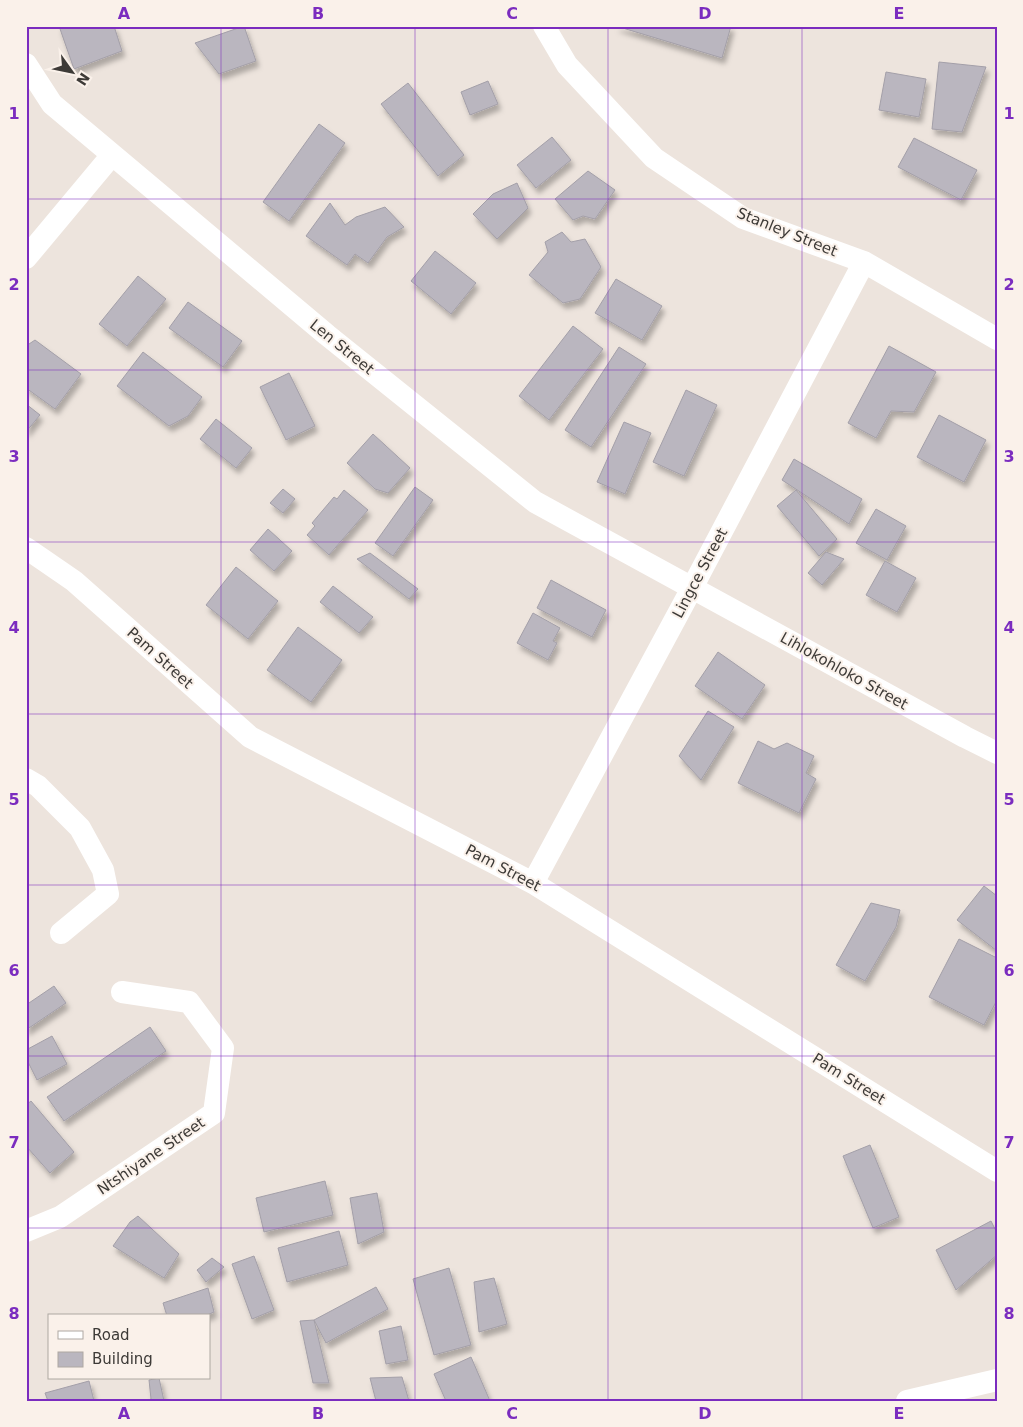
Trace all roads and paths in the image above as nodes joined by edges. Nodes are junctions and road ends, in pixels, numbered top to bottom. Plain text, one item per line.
1 (544, 26) edge
2 (26, 64) edge
3 (112, 155) junction
4 (26, 258) edge
5 (864, 262) junction
6 (997, 339) edge
7 (26, 548) edge
8 (692, 588) junction
9 (997, 753) edge
10 (26, 779) edge
11 (533, 883) junction
12 (61, 933) dead end
13 (122, 992) dead end
14 (997, 1170) edge
15 (26, 1231) edge
16 (997, 1380) edge
17 (907, 1401) edge

1 - 5 street, Stanley Street
2 - 3 street, Len Street
3 - 4 street
3 - 8 street, Len Street
5 - 6 street, Stanley Street
5 - 8 street, Lingce Street
7 - 11 street, Pam Street
8 - 9 street, Lihlokohloko Street
8 - 11 street, Lingce Street
10 - 12 street
11 - 14 street, Pam Street
13 - 15 street, Ntshiyane Street
16 - 17 street

